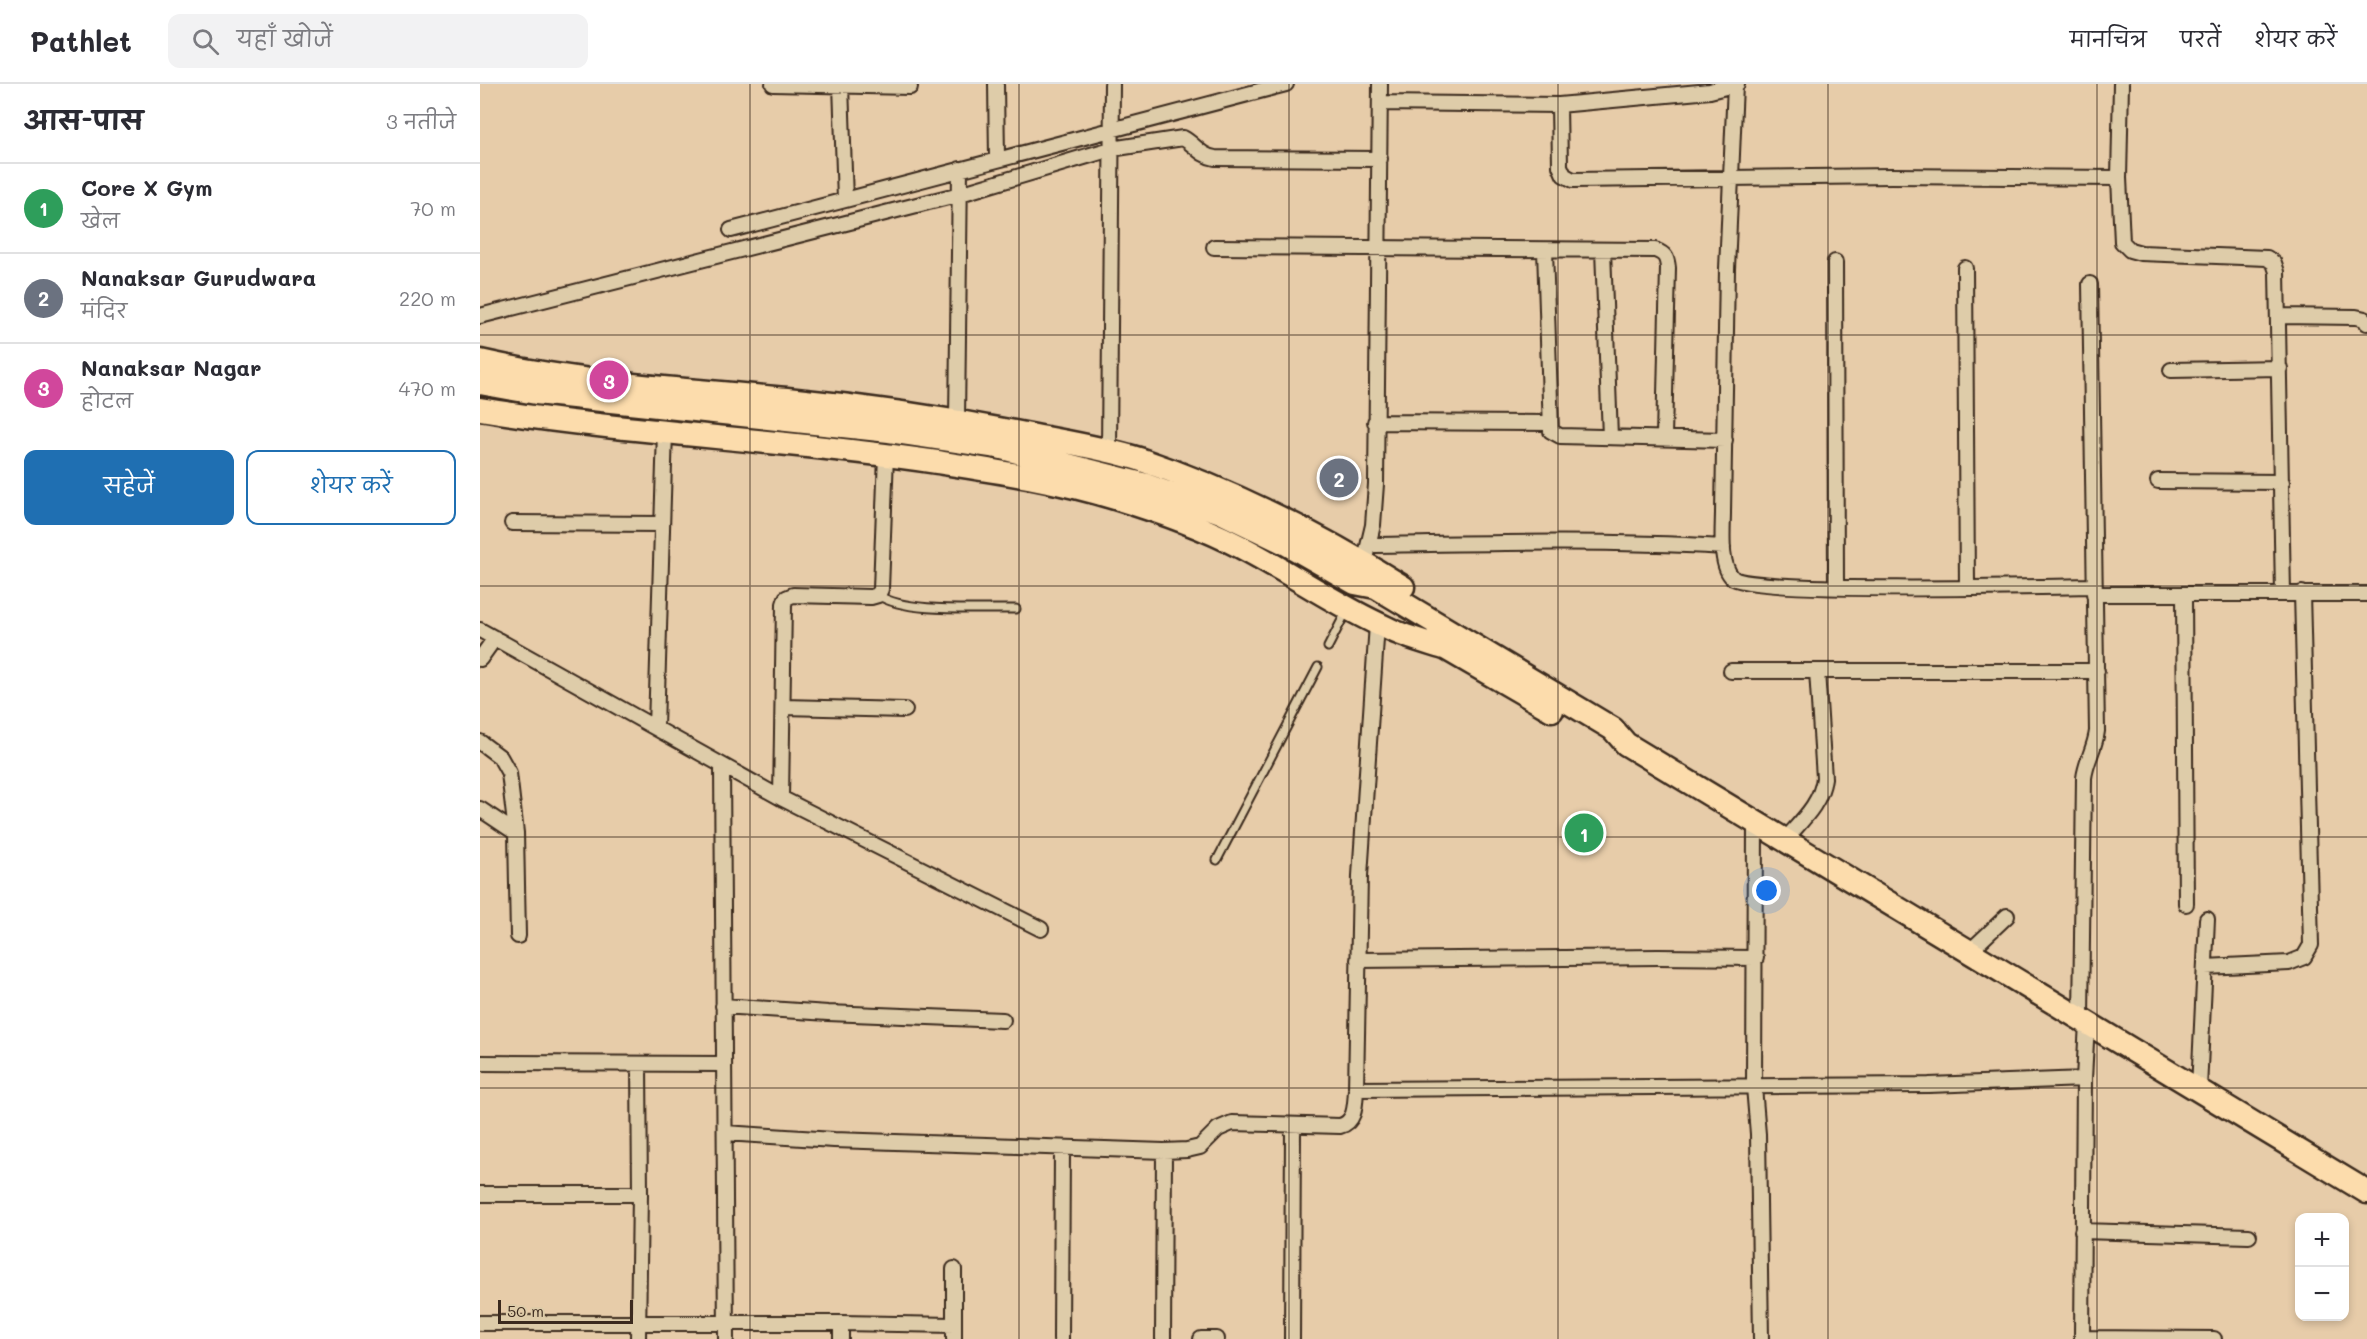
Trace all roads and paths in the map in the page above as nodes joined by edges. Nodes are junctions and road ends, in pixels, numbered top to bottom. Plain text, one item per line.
1 (773, 84) edge
2 (996, 84) edge
3 (1113, 84) edge
4 (1286, 84) edge
5 (1380, 84) edge
6 (2121, 84) edge
7 (841, 85) edge
8 (1736, 85) edge
9 (910, 87) dead end
10 (1381, 103) junction
11 (1559, 105) junction
12 (1112, 128) junction
13 (1111, 149) junction
14 (997, 159) junction
15 (1380, 159) junction
16 (960, 169) junction
17 (1732, 177) junction
18 (2120, 178) junction
19 (960, 194) junction
20 (845, 200) junction
21 (749, 225) junction
22 (731, 230) dead end
23 (753, 247) junction
24 (1214, 247) dead end
25 (1378, 249) junction
26 (1545, 250) junction
27 (1603, 250) junction
28 (1835, 262) dead end
29 (1965, 268) dead end
30 (2090, 284) dead end
31 (480, 316) edge
32 (2279, 316) junction
33 (2367, 323) edge
34 (480, 361) edge
35 (2280, 368) junction
36 (2171, 370) dead end
37 (480, 383) edge
38 (480, 409) edge
39 (957, 420) junction
40 (1375, 422) junction
41 (1550, 423) junction
42 (664, 431) junction
43 (1610, 437) junction
44 (1664, 437) junction
45 (1725, 440) junction
46 (1109, 451) junction
47 (886, 455) junction
48 (2158, 481) dead end
49 (2282, 482) junction
50 (512, 523) dead end
51 (662, 524) junction
52 (1723, 547) junction
53 (1363, 564) junction
54 (1836, 587) junction
55 (1967, 587) junction
56 (2094, 590) junction
57 (2283, 593) junction
58 (2302, 593) junction
59 (878, 594) junction
60 (2184, 594) junction
61 (2367, 594) edge
62 (1348, 608) junction
63 (1016, 609) dead end
64 (1377, 624) junction
65 (480, 630) edge
66 (495, 638) junction
67 (1449, 640) junction
68 (1328, 647) dead end
69 (480, 660) edge
70 (1318, 667) dead end
71 (2097, 670) junction
72 (1731, 671) dead end
73 (1817, 671) junction
74 (784, 707) junction
75 (904, 710) dead end
76 (656, 727) junction
77 (480, 742) edge
78 (722, 766) junction
79 (781, 798) junction
80 (480, 809) edge
81 (1755, 822) junction
82 (516, 833) junction
83 (1785, 840) junction
84 (1217, 860) dead end
85 (2186, 904) dead end
86 (2007, 916) dead end
87 (2207, 919) dead end
88 (1041, 929) dead end
89 (518, 936) dead end
90 (1970, 951) junction
91 (1756, 958) junction
92 (1358, 960) junction
93 (2205, 967) junction
94 (723, 1006) junction
95 (1003, 1020) dead end
96 (2084, 1020) junction
97 (480, 1063) edge
98 (639, 1064) junction
99 (724, 1064) junction
100 (2084, 1079) junction
101 (1754, 1087) junction
102 (1356, 1089) junction
103 (2199, 1089) junction
104 (1293, 1125) junction
105 (725, 1133) junction
106 (1062, 1148) junction
107 (1164, 1151) junction
108 (2367, 1191) edge
109 (480, 1194) edge
110 (640, 1194) junction
111 (2082, 1231) junction
112 (2249, 1236) dead end
113 (954, 1269) dead end
114 (480, 1323) edge
115 (726, 1323) junction
116 (841, 1323) junction
117 (638, 1324) junction
118 (954, 1332) edge
119 (2082, 1338) edge
120 (638, 1339) edge
121 (726, 1339) edge
122 (841, 1339) edge
123 (1061, 1339) edge
124 (1163, 1339) edge
125 (1201, 1339) edge
126 (1217, 1339) edge
127 (1292, 1339) edge
128 (1761, 1339) edge
129 (2214, 1339) edge

1 - 7 street
2 - 14 street
3 - 12 street
4 - 12 street
5 - 10 street
6 - 18 street
7 - 9 street
7 - 20 street
8 - 11 street
8 - 17 street
10 - 11 street
10 - 15 street
11 - 17 street
12 - 13 street
12 - 14 street
13 - 15 street
13 - 19 street
13 - 46 street
14 - 16 street
15 - 25 street
16 - 19 street
16 - 20 street
17 - 18 street
17 - 45 street
18 - 32 street
19 - 23 street
19 - 39 street
20 - 21 street
21 - 22 street
21 - 23 street
23 - 31 street
24 - 25 street
25 - 26 street
25 - 40 street
26 - 27 street
26 - 41 street
27 - 43 street
27 - 44 street
28 - 54 street
29 - 55 street
30 - 56 street
32 - 33 street
32 - 35 street
34 - 39 main road
35 - 36 street
35 - 49 street
37 - 53 main road
38 - 42 main road
39 - 46 main road
40 - 41 street
40 - 53 street
41 - 43 street
42 - 47 main road
42 - 51 street
43 - 44 street
44 - 45 street
45 - 52 street
46 - 53 main road
47 - 59 street
47 - 62 main road
48 - 49 street
49 - 57 street
50 - 51 street
51 - 76 street
52 - 53 street
52 - 54 street
53 - 67 main road
54 - 55 street
55 - 56 street
56 - 60 street
56 - 71 street
57 - 58 street
57 - 60 street
58 - 61 street
58 - 93 street
59 - 63 lane
59 - 74 street
60 - 85 street
62 - 64 main road
62 - 68 lane
64 - 67 main road
64 - 92 street
65 - 66 street
66 - 69 street
66 - 76 street
67 - 81 main road
70 - 84 lane
71 - 73 street
71 - 96 street
72 - 73 street
73 - 83 street
74 - 75 street
74 - 79 street
76 - 78 street
77 - 82 street
78 - 79 street
78 - 94 street
79 - 88 street
80 - 82 street
81 - 83 main road
81 - 91 street
82 - 89 street
83 - 90 main road
86 - 90 street
87 - 93 street
90 - 96 main road
91 - 92 street
91 - 101 street
92 - 102 street
93 - 103 street
94 - 95 street
94 - 99 street
96 - 100 street
96 - 103 main road
97 - 98 street
98 - 99 street
98 - 110 street
99 - 105 street
100 - 101 street
100 - 111 street
101 - 102 street
101 - 128 street
102 - 104 street
103 - 108 main road
104 - 107 street
104 - 127 street
105 - 106 street
105 - 115 street
106 - 107 street
106 - 123 street
107 - 124 street
109 - 110 street
110 - 117 street
111 - 112 street
111 - 119 street
113 - 118 street
114 - 117 street
115 - 116 street
115 - 117 street
115 - 121 street
116 - 118 street
116 - 122 street
117 - 120 street
119 - 129 street
125 - 126 street

